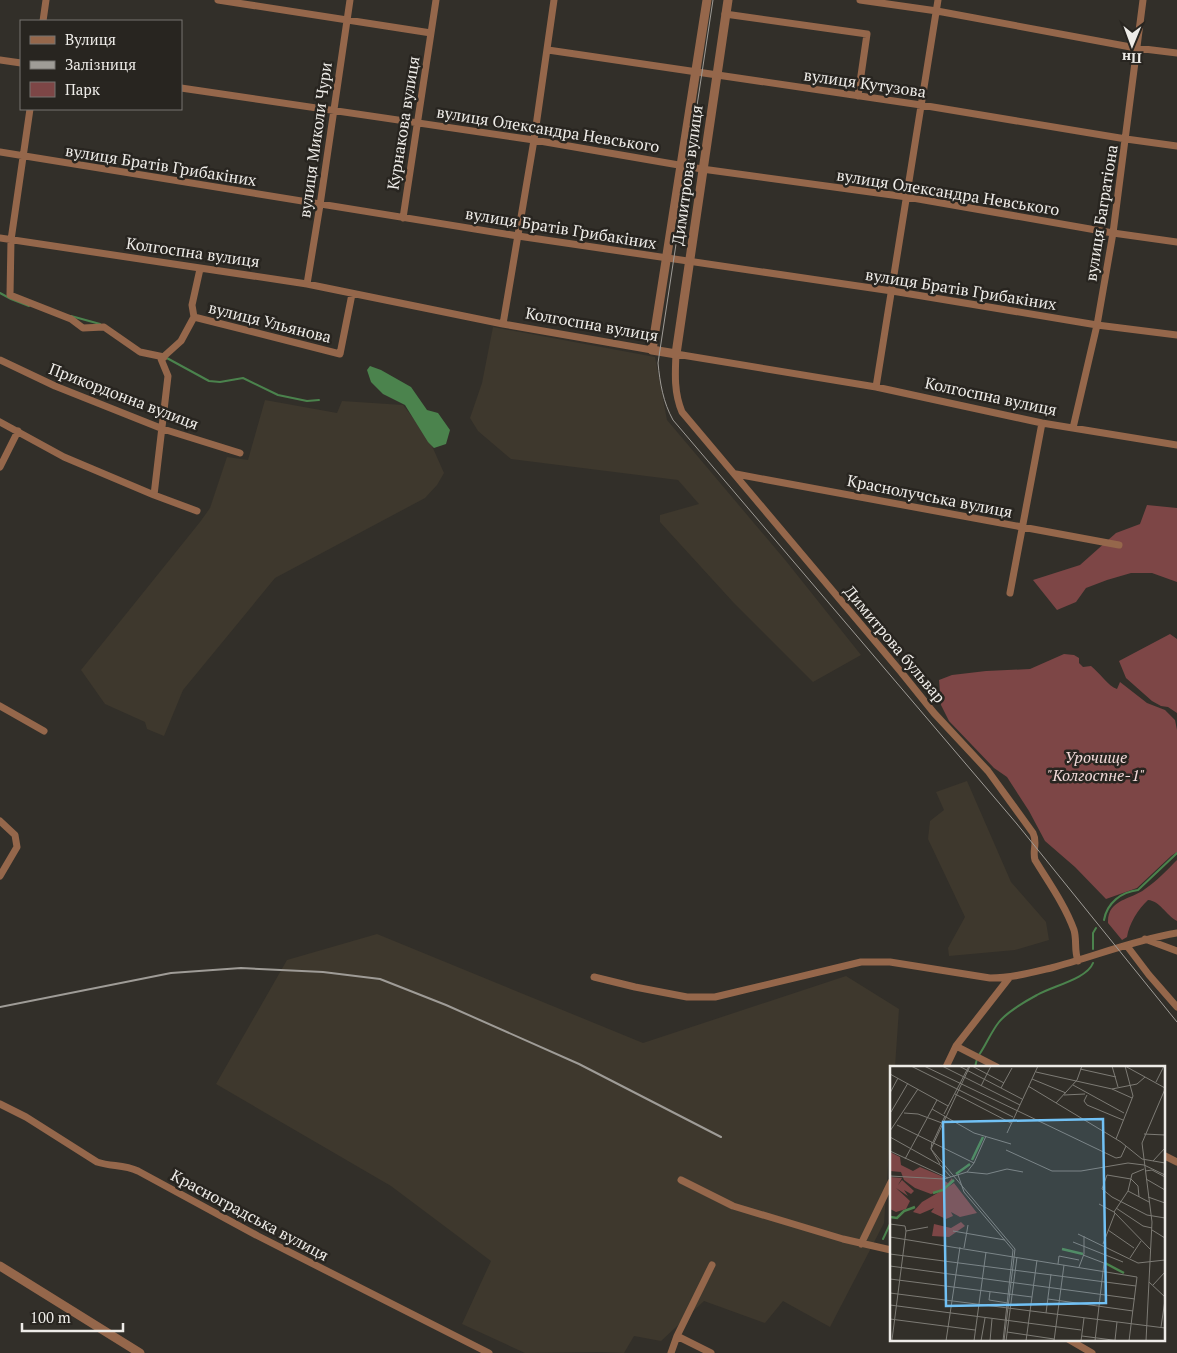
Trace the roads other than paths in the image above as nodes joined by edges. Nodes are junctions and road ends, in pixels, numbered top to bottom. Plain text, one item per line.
1 (46, 0) edge
2 (218, 0) edge
3 (350, 0) edge
4 (436, 0) edge
5 (554, 0) edge
6 (707, 0) edge
7 (728, 0) edge
8 (860, 0) edge
9 (938, 0) edge
10 (1144, 0) edge
11 (937, 11) junction
12 (725, 14) junction
13 (43, 20) edge
14 (347, 20) junction
15 (431, 33) junction
16 (1136, 48) junction
17 (548, 50) junction
18 (1177, 52) edge
19 (0, 60) edge
20 (20, 63) edge
21 (695, 72) junction
22 (716, 75) junction
23 (182, 88) edge
24 (858, 96) junction
25 (920, 105) junction
26 (30, 110) edge
27 (334, 111) junction
28 (417, 123) junction
29 (1126, 139) junction
30 (534, 140) junction
31 (1177, 146) edge
32 (0, 152) edge
33 (23, 156) junction
34 (682, 164) junction
35 (702, 169) junction
36 (907, 197) junction
37 (320, 205) junction
38 (403, 218) junction
39 (1113, 233) junction
40 (518, 236) junction
41 (0, 238) edge
42 (10, 240) junction
43 (1177, 242) edge
44 (667, 258) junction
45 (689, 262) junction
46 (200, 269) junction
47 (307, 284) junction
48 (892, 291) junction
49 (352, 294) junction
50 (194, 317) junction
51 (503, 324) junction
52 (1097, 325) junction
53 (1177, 335) edge
54 (652, 350) junction
55 (676, 354) junction
56 (164, 357) junction
57 (0, 360) edge
58 (876, 387) junction
59 (0, 422) edge
60 (1042, 423) junction
61 (1073, 428) junction
62 (163, 429) junction
63 (18, 431) junction
64 (1177, 445) edge
65 (240, 453) dead end
66 (0, 467) edge
67 (735, 474) junction
68 (154, 495) junction
69 (197, 511) dead end
70 (1022, 528) junction
71 (1119, 546) dead end
72 (1010, 593) dead end
73 (0, 706) edge
74 (44, 731) dead end
75 (0, 821) edge
76 (0, 876) edge
77 (1177, 933) edge
78 (1145, 939) junction
79 (1127, 946) junction
80 (1177, 951) edge
81 (1078, 961) junction
82 (594, 977) dead end
83 (1009, 978) junction
84 (1177, 1007) edge
85 (956, 1046) junction
86 (946, 1066) edge
87 (995, 1066) edge
88 (0, 1104) edge
89 (1164, 1156) edge
90 (1177, 1162) edge
91 (681, 1180) dead end
92 (890, 1184) edge
93 (861, 1244) junction
94 (890, 1250) edge
95 (712, 1265) dead end
96 (0, 1266) edge
97 (677, 1336) junction
98 (1070, 1340) edge
99 (140, 1353) edge
100 (489, 1353) edge
101 (671, 1353) edge
102 (711, 1353) edge
103 (1092, 1353) edge

1 - 13 street
2 - 14 street
3 - 14 street, вулиця Миколи Чури
4 - 15 street, Курнакова вулиця
5 - 17 street
6 - 21 street, Димитрова вулиця
7 - 12 street, Димитрова вулиця
8 - 11 street
9 - 11 street
10 - 16 street, вулиця Багратіона
11 - 16 street
11 - 25 street
12 - 22 street, Димитрова вулиця
12 - 24 street
14 - 15 street
14 - 27 street, вулиця Миколи Чури
15 - 28 street, Курнакова вулиця
16 - 18 street
16 - 29 street, вулиця Багратіона
17 - 21 street, вулиця Кутузова
17 - 30 street
19 - 20 street
21 - 22 street, вулиця Кутузова
21 - 34 street, Димитрова вулиця
22 - 24 street, вулиця Кутузова
22 - 35 street, Димитрова вулиця
23 - 27 street, вулиця Олександра Невського
24 - 25 street, вулиця Кутузова
25 - 29 street, вулиця Кутузова
25 - 36 street
26 - 33 street
27 - 28 street, вулиця Олександра Невського
27 - 37 street, вулиця Миколи Чури
28 - 30 street, вулиця Олександра Невського
28 - 38 street, Курнакова вулиця
29 - 31 street, вулиця Кутузова
29 - 39 street, вулиця Багратіона
30 - 34 street, вулиця Олександра Невського
30 - 40 street
32 - 33 street, вулиця Братів Грибакіних
33 - 37 street, вулиця Братів Грибакіних
33 - 42 street
34 - 35 street, вулиця Олександра Невського
34 - 44 street, Димитрова вулиця
35 - 36 street, вулиця Олександра Невського
35 - 45 street, Димитрова вулиця
36 - 39 street, вулиця Олександра Невського
36 - 48 street
37 - 38 street, вулиця Братів Грибакіних
37 - 47 street, вулиця Миколи Чури
38 - 40 street, вулиця Братів Грибакіних
39 - 43 street, вулиця Олександра Невського
39 - 52 street, вулиця Багратіона
40 - 44 street, вулиця Братів Грибакіних
40 - 51 street
41 - 42 street, Колгоспна вулиця
42 - 46 street, Колгоспна вулиця
42 - 56 street
44 - 45 street, вулиця Братів Грибакіних
44 - 54 street, Димитрова вулиця
45 - 48 street, вулиця Братів Грибакіних
45 - 55 street, Димитрова вулиця
46 - 47 street, Колгоспна вулиця
46 - 50 street
47 - 49 street, Колгоспна вулиця
48 - 52 street, вулиця Братів Грибакіних
48 - 58 street
49 - 50 street, вулиця Ульянова
49 - 51 street, Колгоспна вулиця
50 - 56 street
51 - 54 street, Колгоспна вулиця
52 - 53 street, вулиця Братів Грибакіних
52 - 61 street, вулиця Багратіона
54 - 55 street, Колгоспна вулиця
55 - 58 street, Колгоспна вулиця
55 - 67 street, Димитрова бульвар
56 - 62 street
57 - 62 street, Прикордонна вулиця
58 - 60 street, Колгоспна вулиця
59 - 63 street
60 - 61 street, Колгоспна вулиця
60 - 70 street
61 - 64 street, Колгоспна вулиця
62 - 65 street, Прикордонна вулиця
62 - 68 street
63 - 66 street
63 - 68 street
67 - 70 street, Краснолучська вулиця
67 - 81 street, Димитрова бульвар
68 - 69 street
70 - 71 street, Краснолучська вулиця
70 - 72 street
73 - 74 street
75 - 76 street
77 - 78 street
78 - 79 street
78 - 80 street
79 - 81 street
79 - 84 street
81 - 83 street
82 - 83 street
83 - 85 street
85 - 86 street
85 - 87 street
88 - 100 street, Красноградська вулиця
89 - 90 street
91 - 93 street
92 - 93 street
93 - 94 street
95 - 97 street
96 - 99 street
97 - 101 street
97 - 102 street
98 - 103 street

